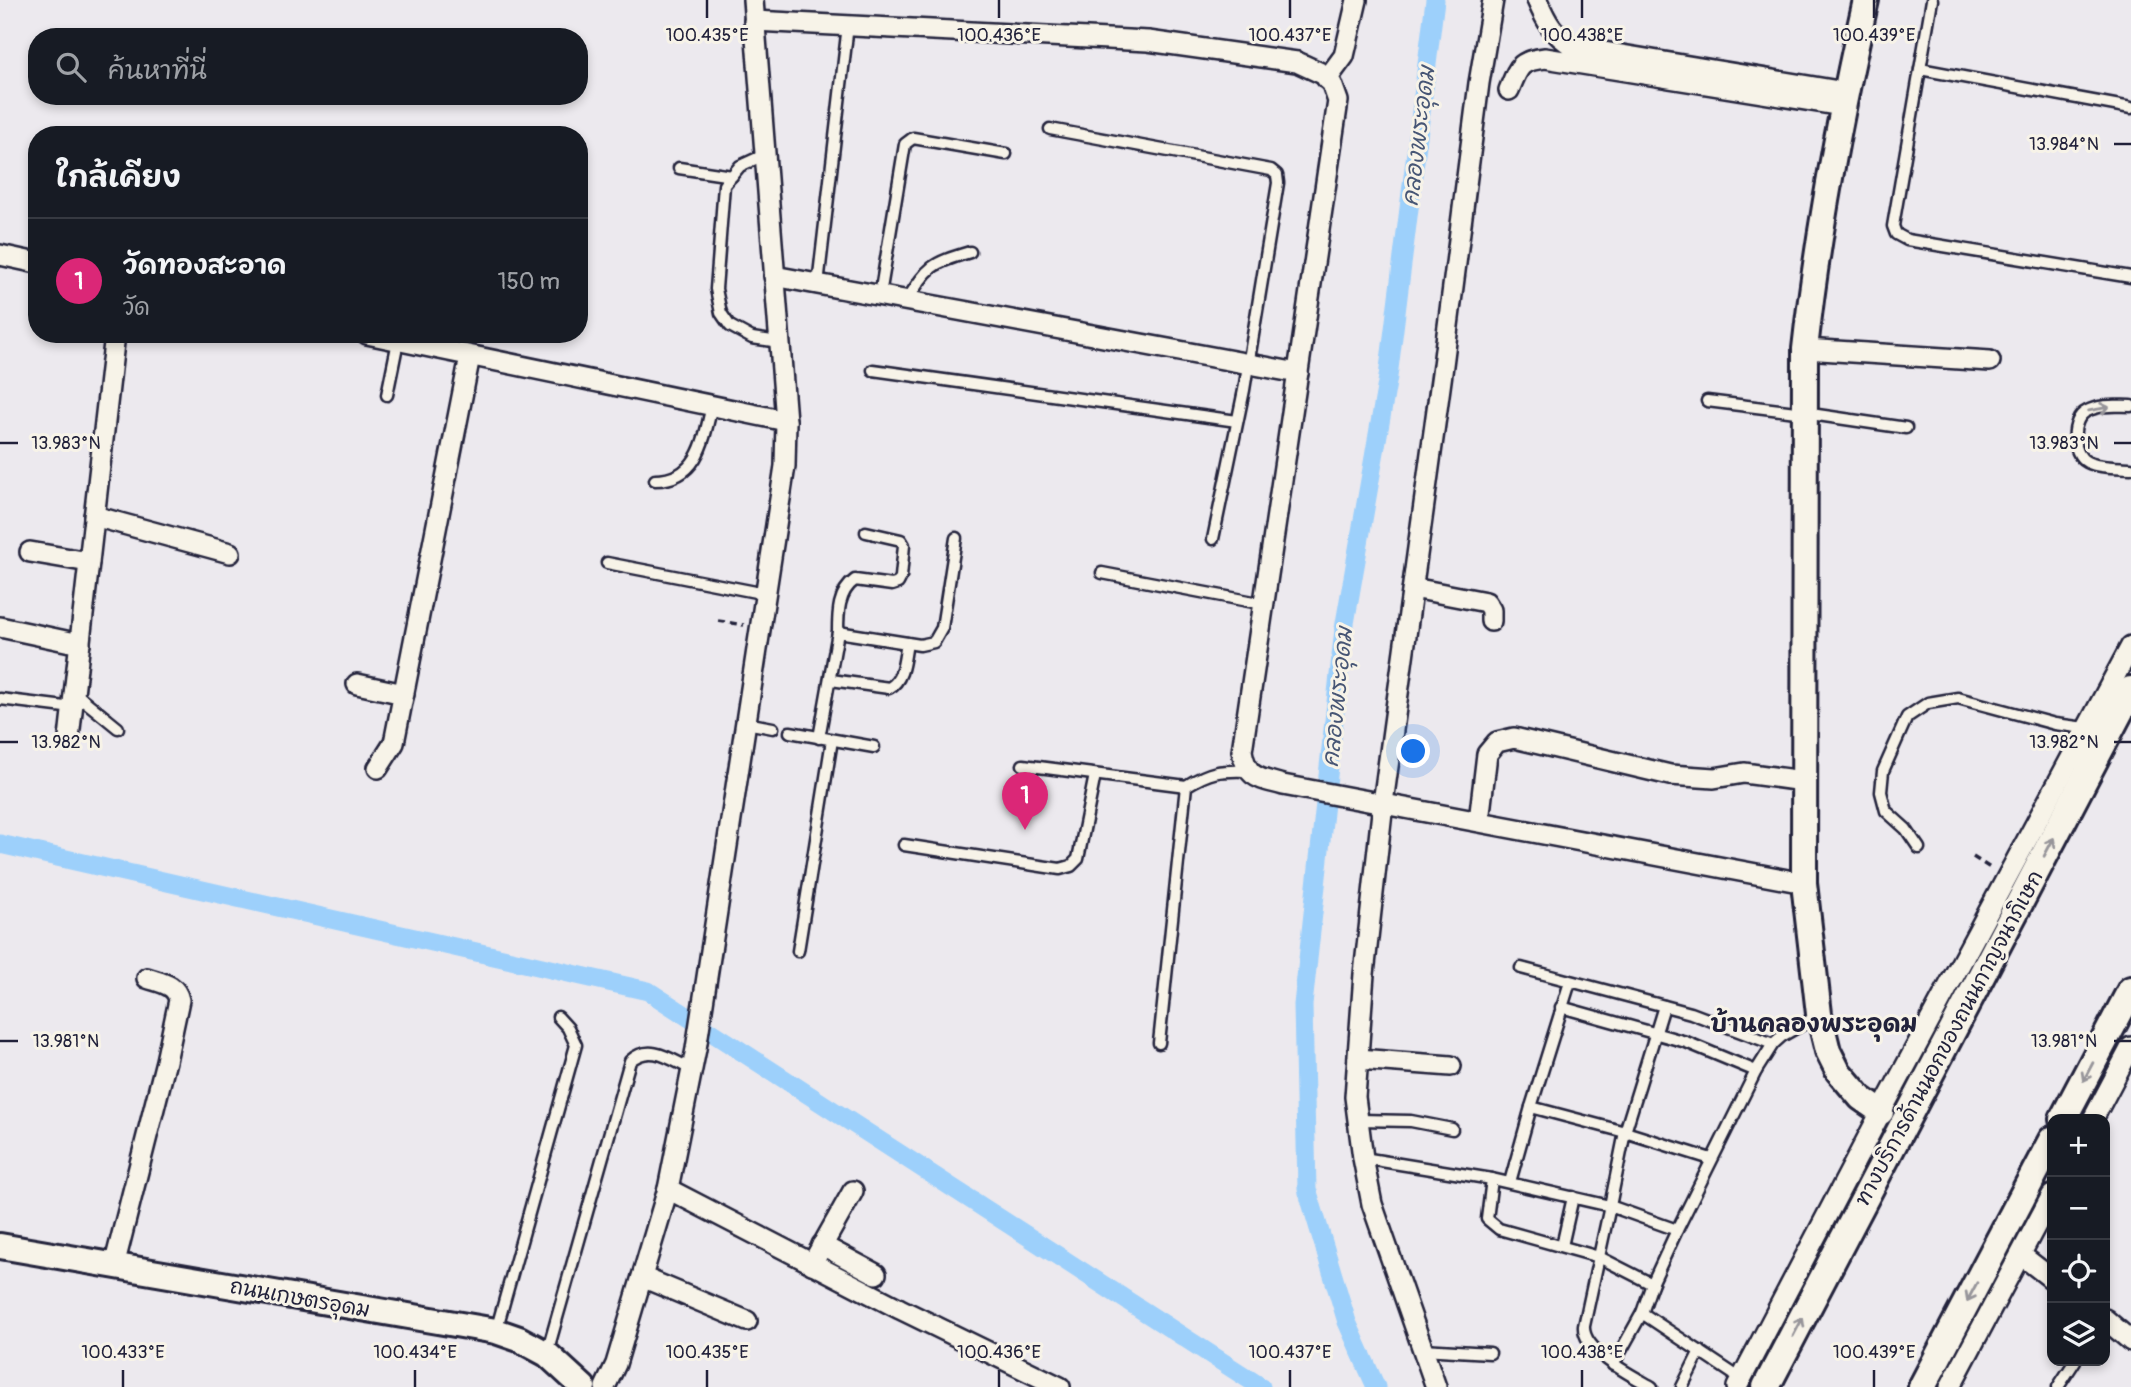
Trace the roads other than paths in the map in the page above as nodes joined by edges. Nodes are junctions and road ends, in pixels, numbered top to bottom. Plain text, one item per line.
1 (752, 0) edge
2 (1357, 0) edge
3 (1493, 0) edge
4 (1536, 0) edge
5 (1866, 0) edge
6 (1932, 0) edge
7 (754, 20) junction
8 (848, 25) junction
9 (1920, 69) junction
10 (1327, 79) junction
11 (1509, 90) dead end
12 (1844, 99) junction
13 (2131, 108) edge
14 (1050, 129) dead end
15 (1006, 153) dead end
16 (764, 155) junction
17 (679, 168) dead end
18 (732, 176) junction
19 (970, 251) dead end
20 (0, 255) edge
21 (28, 261) edge
22 (774, 276) junction
23 (2131, 277) edge
24 (818, 284) junction
25 (880, 295) junction
26 (907, 300) junction
27 (779, 342) junction
28 (114, 343) edge
29 (398, 343) edge
30 (408, 343) edge
31 (1805, 349) junction
32 (470, 355) junction
33 (1990, 362) dead end
34 (1248, 364) junction
35 (873, 370) dead end
36 (1298, 373) junction
37 (387, 395) dead end
38 (1707, 401) dead end
39 (712, 405) junction
40 (2131, 406) edge
41 (1804, 413) junction
42 (786, 421) junction
43 (1237, 421) junction
44 (1906, 428) dead end
45 (2131, 468) edge
46 (655, 480) dead end
47 (94, 516) junction
48 (866, 532) dead end
49 (956, 538) dead end
50 (1213, 539) dead end
51 (30, 552) dead end
52 (230, 553) dead end
53 (89, 562) junction
54 (607, 563) dead end
55 (1102, 573) dead end
56 (1413, 588) junction
57 (766, 594) junction
58 (1264, 604) junction
59 (1491, 621) dead end
60 (0, 627) edge
61 (838, 632) junction
62 (907, 643) junction
63 (80, 644) junction
64 (2131, 646) edge
65 (831, 680) junction
66 (357, 684) dead end
67 (2131, 690) edge
68 (404, 694) junction
69 (0, 699) edge
70 (74, 700) junction
71 (746, 723) junction
72 (117, 727) dead end
73 (773, 728) dead end
74 (2085, 728) junction
75 (790, 732) dead end
76 (69, 738) dead end
77 (819, 738) junction
78 (832, 740) junction
79 (874, 747) dead end
80 (1023, 765) dead end
81 (378, 768) dead end
82 (1248, 771) junction
83 (1095, 775) junction
84 (1803, 781) junction
85 (1186, 786) junction
86 (1383, 803) junction
87 (1479, 821) junction
88 (904, 845) dead end
89 (1919, 848) dead end
90 (1804, 883) junction
91 (798, 951) dead end
92 (1521, 968) dead end
93 (147, 978) dead end
94 (1570, 982) junction
95 (2131, 990) edge
96 (1664, 1006) junction
97 (1561, 1007) junction
98 (1819, 1014) junction
99 (558, 1017) dead end
100 (1656, 1033) junction
101 (1159, 1043) dead end
102 (1773, 1044) junction
103 (2131, 1047) edge
104 (1358, 1059) junction
105 (1451, 1066) dead end
106 (691, 1069) junction
107 (1756, 1071) junction
108 (1531, 1107) junction
109 (1881, 1112) junction
110 (2066, 1114) edge
111 (2096, 1114) edge
112 (1358, 1119) junction
113 (1452, 1129) dead end
114 (1625, 1132) junction
115 (2047, 1149) edge
116 (1363, 1158) junction
117 (1711, 1159) junction
118 (1492, 1179) junction
119 (1510, 1182) junction
120 (668, 1189) junction
121 (852, 1191) dead end
122 (1573, 1197) junction
123 (2047, 1205) edge
124 (1610, 1206) junction
125 (1677, 1230) junction
126 (822, 1245) junction
127 (0, 1246) edge
128 (1562, 1246) junction
129 (2021, 1255) junction
130 (1599, 1257) junction
131 (812, 1264) junction
132 (114, 1266) junction
133 (876, 1274) dead end
134 (2047, 1275) edge
135 (642, 1277) junction
136 (1652, 1284) junction
137 (1642, 1313) junction
138 (747, 1321) dead end
139 (2110, 1323) edge
140 (496, 1331) junction
141 (2131, 1339) edge
142 (1421, 1349) junction
143 (1700, 1351) junction
144 (1490, 1353) dead end
145 (547, 1354) junction
146 (1614, 1364) junction
147 (2072, 1366) edge
148 (1748, 1384) edge
149 (583, 1387) edge
150 (605, 1387) edge
151 (1060, 1387) edge
152 (1436, 1387) edge
153 (1652, 1387) edge
154 (1682, 1387) edge
155 (1923, 1387) edge
156 (1950, 1387) edge
157 (2057, 1387) edge

1 - 7 street
2 - 10 street
3 - 56 street
4 - 12 street
5 - 12 street
6 - 9 lane
7 - 8 street
7 - 16 street
8 - 10 street
8 - 24 lane
9 - 13 lane
9 - 23 lane
10 - 36 street
11 - 12 street
12 - 31 street
14 - 34 lane
15 - 25 lane
16 - 18 lane
16 - 22 street
17 - 18 lane
18 - 27 lane
19 - 26 lane
20 - 21 street
22 - 24 street
22 - 27 street
24 - 25 street
25 - 26 street
26 - 34 street
27 - 42 street
28 - 47 street
29 - 37 lane
30 - 32 street
31 - 33 street
31 - 41 street
32 - 39 street
32 - 68 street
34 - 36 street
34 - 43 lane
35 - 43 lane
36 - 58 street
38 - 41 lane
39 - 42 street
39 - 46 lane
45 -> 40 lane
41 - 44 lane
41 - 84 street
42 - 57 street
43 - 50 lane
47 - 52 street
47 - 53 street
48 - 61 lane
49 - 62 lane
51 - 53 street
53 - 63 street
54 - 57 lane
55 - 58 lane
56 - 59 street
56 - 86 street
57 - 71 street
58 - 82 street
60 - 63 street
61 - 62 lane
61 - 65 lane
62 - 65 lane
63 - 70 street
64 - 74 street
65 - 77 lane
66 - 68 street
148 -> 67 main road, ทางบริการด้านนอกของถนนกาญจนาภิเษก
68 - 81 street
69 - 70 lane
70 - 72 lane
70 - 76 street
71 - 73 lane
71 - 106 street
74 - 89 lane
74 - 109 street
75 - 77 lane
77 - 78 lane
78 - 79 lane
78 - 91 lane
80 - 83 lane
82 - 85 lane
82 - 86 street
83 - 85 lane
83 - 88 lane
84 - 87 street
84 - 90 street
85 - 101 lane
86 - 87 street
86 - 104 street
87 - 90 street
90 - 98 street
92 - 94 lane
93 - 132 street
94 - 96 lane
94 - 97 lane
95 -> 110 main road
96 - 100 lane
96 - 102 lane
97 - 100 lane
97 - 108 lane
98 - 102 lane
98 - 109 street
99 - 140 lane
100 - 107 lane
100 - 114 lane
102 - 107 lane
103 - 111 street
104 - 105 street
104 - 112 street
106 - 120 street
106 - 145 lane
107 - 117 lane
108 - 114 lane
108 - 119 lane
109 - 148 street
112 - 113 lane
112 - 116 street
114 - 117 lane
114 - 124 lane
115 -> 155 main road
116 - 118 lane
116 - 142 street
117 - 125 lane
118 - 119 lane
118 - 128 lane
119 - 122 lane
120 - 131 street
120 - 135 street
121 - 126 street
122 - 124 lane
122 - 128 lane
123 - 129 street
124 - 125 lane
124 - 130 lane
125 - 136 lane
126 - 131 street
126 - 133 street
127 - 132 street, ถนนเกษตรอุดม
128 - 130 lane
129 - 134 street
129 - 156 street
130 - 136 lane
130 - 146 lane
131 - 151 street
132 - 140 street, ถนนเกษตรอุดม
135 - 138 street
135 - 150 street
136 - 137 lane
137 - 143 lane
137 - 146 lane
139 - 141 street
140 - 145 street, ถนนเกษตรอุดม
142 - 144 lane
142 - 152 street
143 - 148 lane
143 - 154 lane
145 - 149 street, ถนนเกษตรอุดม
146 - 153 lane
147 - 157 lane

